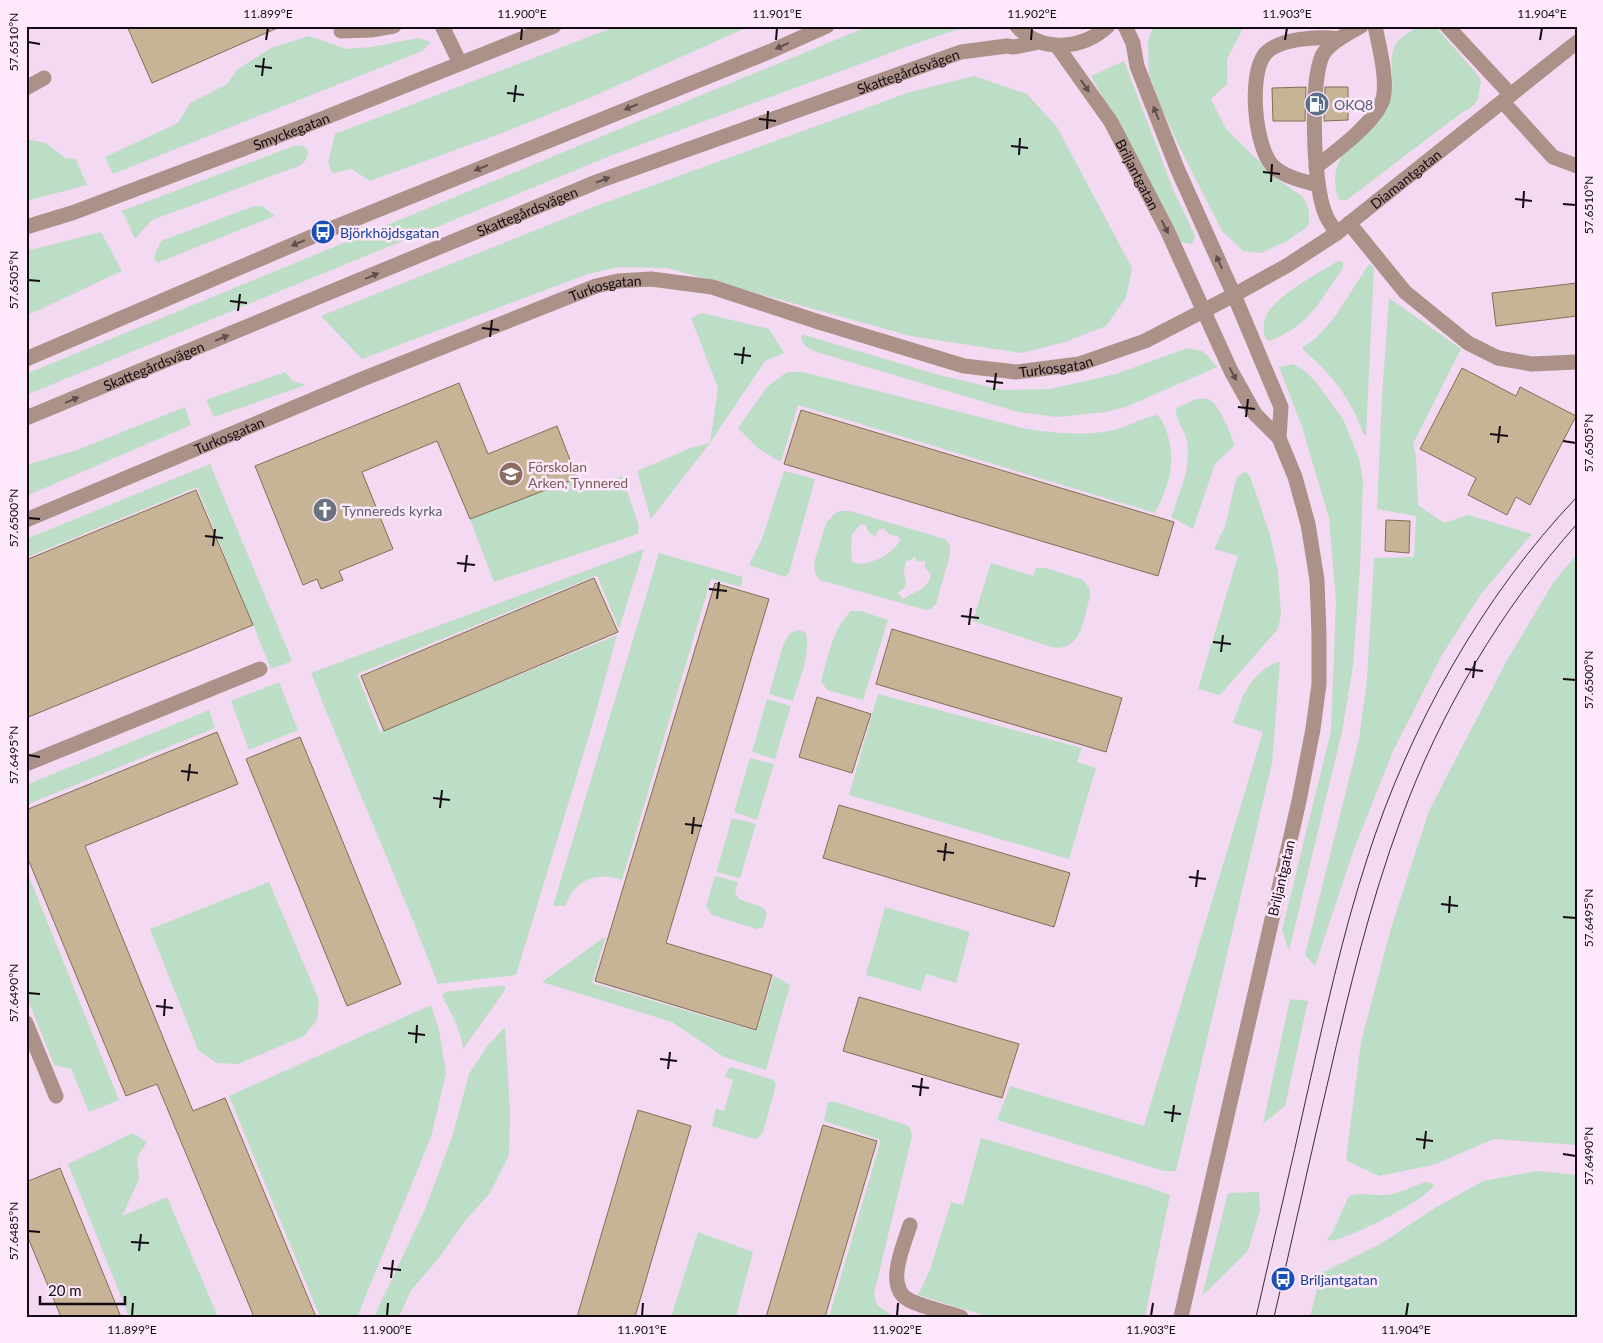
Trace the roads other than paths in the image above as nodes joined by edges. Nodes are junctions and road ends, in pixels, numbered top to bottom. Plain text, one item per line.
1 (394, 26) edge
2 (442, 26) edge
3 (554, 26) edge
4 (827, 26) edge
5 (1017, 26) edge
6 (1108, 26) edge
7 (1125, 26) edge
8 (1361, 26) edge
9 (1375, 26) edge
10 (1447, 26) edge
11 (341, 31) dead end
12 (1339, 39) junction
13 (1040, 42) junction
14 (1573, 45) edge
15 (1057, 46) junction
16 (460, 63) junction
17 (44, 78) dead end
18 (26, 88) edge
19 (1507, 98) junction
20 (1577, 166) edge
21 (1316, 167) junction
22 (1318, 185) junction
23 (1349, 223) junction
24 (26, 227) edge
25 (1337, 233) junction
26 (1234, 295) junction
27 (1204, 311) junction
28 (26, 359) edge
29 (1577, 362) edge
30 (26, 418) edge
31 (1278, 438) junction
32 (26, 520) edge
33 (260, 668) dead end
34 (26, 764) edge
35 (26, 1023) edge
36 (56, 1096) dead end
37 (910, 1224) dead end
38 (961, 1317) edge
39 (1181, 1317) edge

1 - 11 street
2 - 16 street
3 - 16 street, Smyckegatan
4 -> 28 street
5 - 13 street, Skattegårdsvägen
6 - 15 street, Skattegårdsvägen
26 -> 7 street, Briljantgatan
8 - 12 street
9 - 21 street
10 - 19 street
12 - 21 street
12 - 22 street
13 - 15 street, Skattegårdsvägen
30 -> 13 street, Skattegårdsvägen
14 - 19 street, Diamantgatan
15 -> 27 street, Briljantgatan
16 - 24 street, Smyckegatan
17 - 18 street
19 - 20 street
19 - 23 street, Diamantgatan
21 - 22 street
22 - 25 street
23 - 25 street, Diamantgatan
23 - 29 street
25 - 26 street, Diamantgatan
26 - 27 street
26 - 31 street, Briljantgatan
27 -> 31 street, Briljantgatan
27 - 32 street, Turkosgatan
31 - 39 street, Briljantgatan
33 - 34 street
35 - 36 street
37 - 38 street

